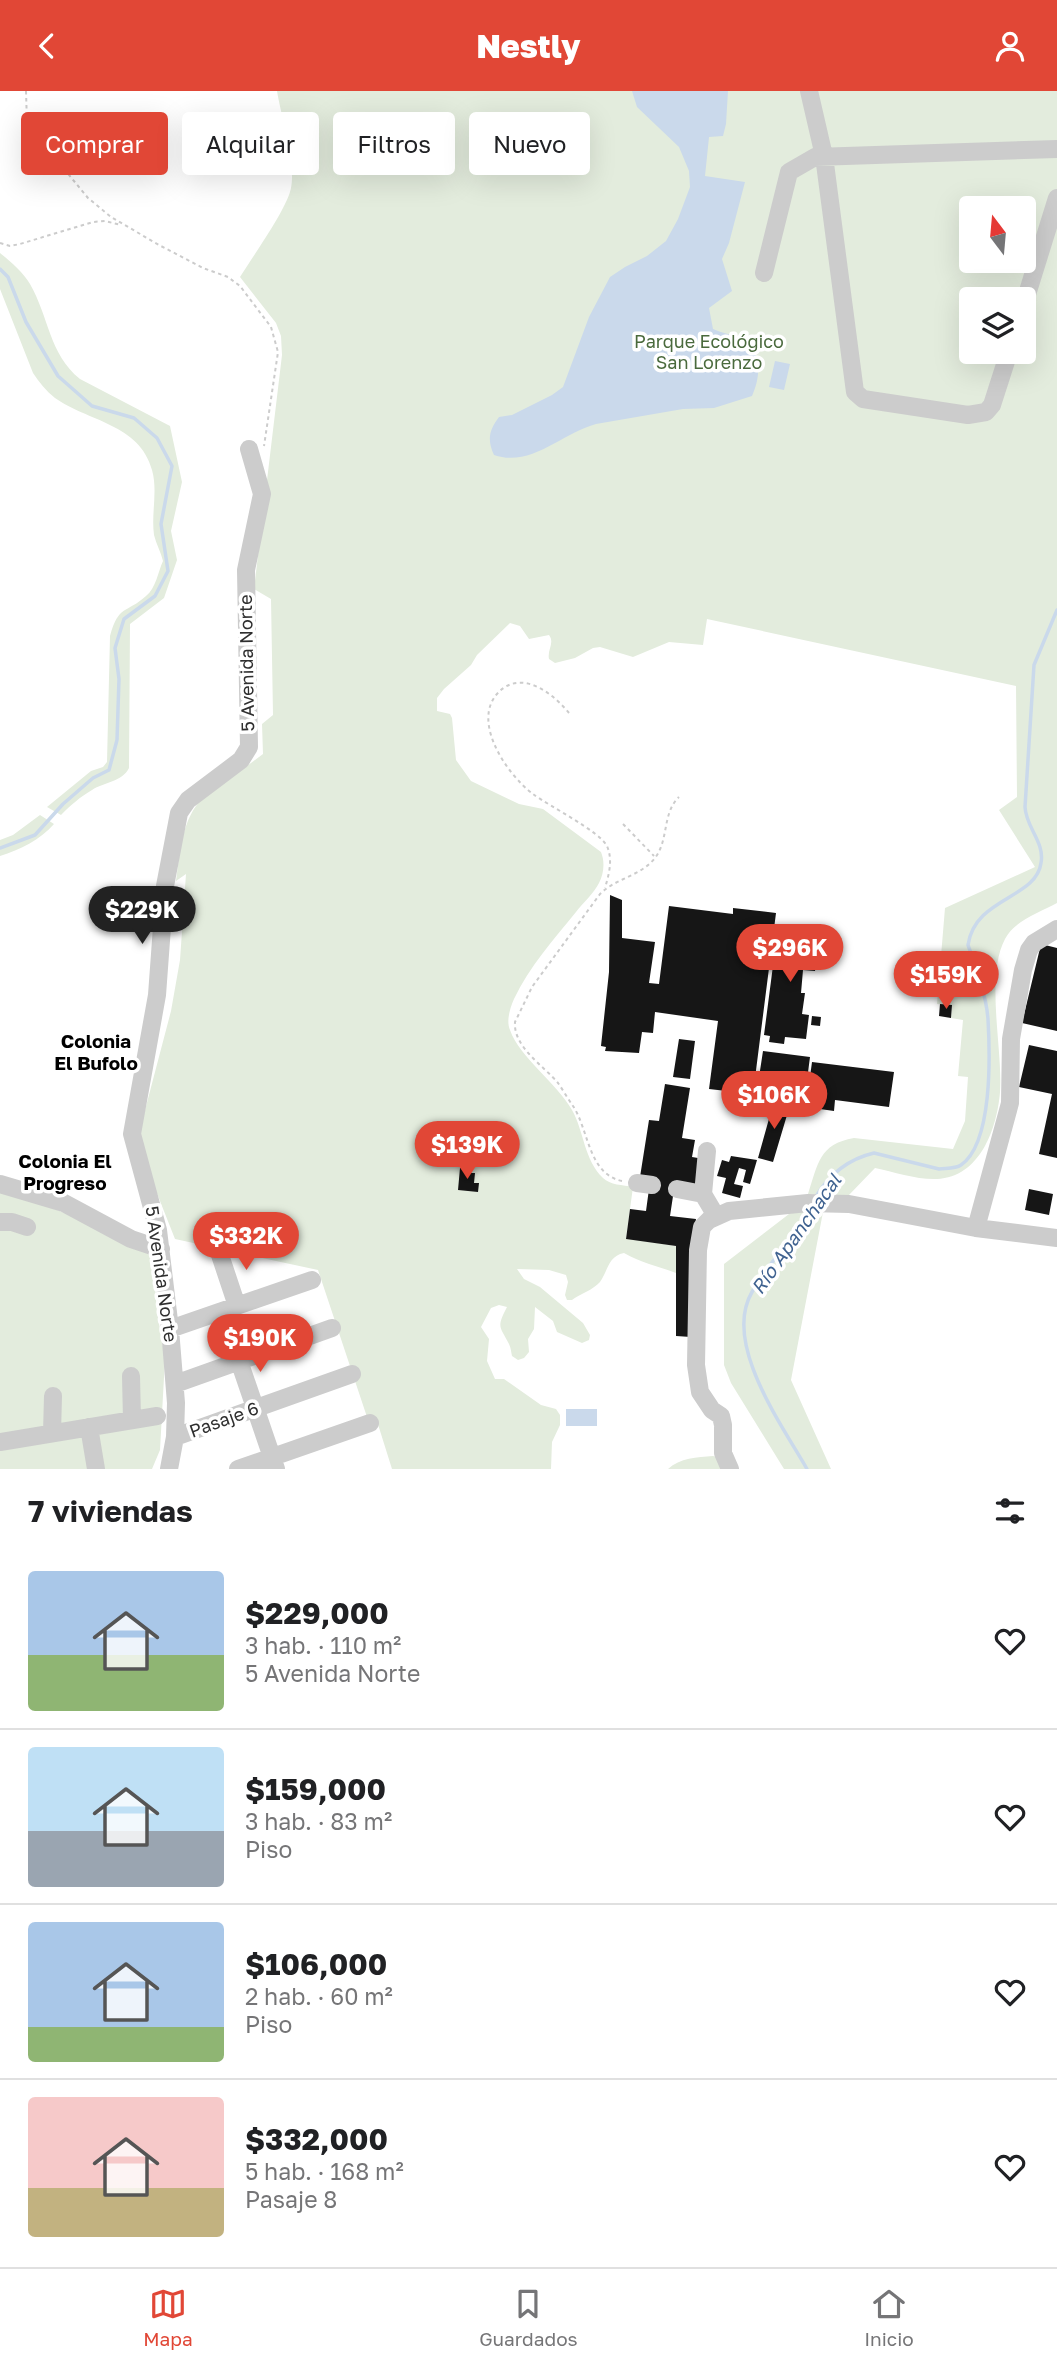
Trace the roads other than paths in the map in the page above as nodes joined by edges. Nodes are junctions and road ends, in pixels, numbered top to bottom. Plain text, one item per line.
1 (809, 91) edge
2 (1057, 149) edge
3 (824, 156) junction
4 (1057, 198) edge
5 (764, 272) dead end
6 (1029, 287) edge
7 (1005, 364) edge
8 (256, 453) road end
9 (1057, 929) edge
10 (708, 1151) dead end
11 (0, 1184) edge
12 (677, 1189) dead end
13 (703, 1193) junction
14 (716, 1216) junction
15 (0, 1222) edge
16 (27, 1227) dead end
17 (976, 1227) junction
18 (1057, 1238) edge
19 (161, 1249) junction
20 (219, 1252) dead end
21 (313, 1280) dead end
22 (230, 1308) junction
23 (332, 1328) dead end
24 (170, 1329) junction
25 (239, 1361) junction
26 (352, 1374) dead end
27 (131, 1376) dead end
28 (175, 1384) junction
29 (53, 1396) dead end
30 (255, 1408) junction
31 (157, 1416) dead end
32 (132, 1420) junction
33 (370, 1423) dead end
34 (89, 1427) junction
35 (52, 1433) junction
36 (175, 1437) junction
37 (0, 1442) edge
38 (274, 1463) edge
39 (96, 1469) edge
40 (169, 1469) edge
41 (238, 1469) edge
42 (730, 1469) edge

1 - 3 street
2 - 3 street
3 - 5 street
3 - 7 street
4 - 6 street
8 - 19 street, 5 Avenida Norte
9 - 17 street
10 - 13 street
11 - 19 street
12 - 13 street
13 - 14 street
14 - 17 street
14 - 42 street
15 - 16 street
17 - 18 street
19 - 24 street, 5 Avenida Norte
20 - 22 street
21 - 22 street
22 - 24 street
22 - 25 street
23 - 25 street
24 - 28 street, 5 Avenida Norte
25 - 28 street
25 - 30 street
26 - 30 street, Pasaje 6
27 - 32 street
28 - 36 street, 5 Avenida Norte
29 - 35 street
30 - 36 street, Pasaje 6
30 - 38 street
31 - 32 street
32 - 34 street
33 - 38 street
34 - 35 street
34 - 39 street
35 - 37 street
36 - 40 street, 5 Avenida Norte
38 - 41 street

